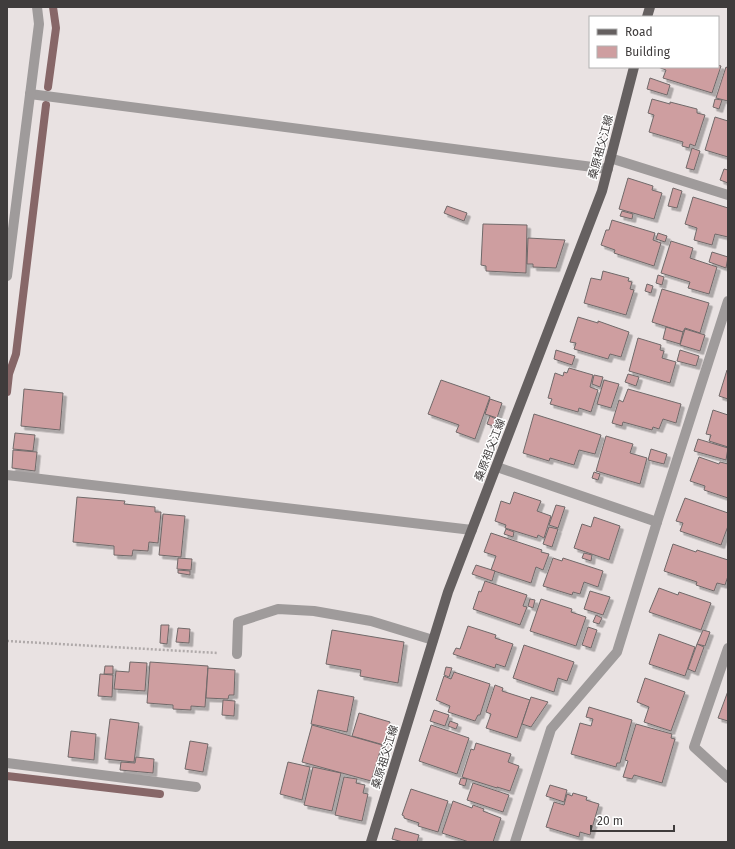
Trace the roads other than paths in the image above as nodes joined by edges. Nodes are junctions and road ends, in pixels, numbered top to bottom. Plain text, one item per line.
1 (37, 7) edge
2 (634, 68) edge
3 (30, 94) junction
4 (610, 158) junction
5 (608, 169) junction
6 (728, 195) edge
7 (7, 276) edge
8 (728, 301) edge
9 (497, 467) junction
10 (7, 476) edge
11 (657, 522) junction
12 (472, 530) junction
13 (433, 640) junction
14 (728, 648) edge
15 (236, 654) road end
16 (7, 763) edge
17 (728, 778) edge
18 (196, 787) dead end
19 (371, 842) edge
20 (515, 842) edge

1 - 3 street
2 - 4 main road, 桑原祖父江線
3 - 5 street
3 - 7 street
4 - 5 main road, 桑原祖父江線
4 - 6 street
5 - 9 main road, 桑原祖父江線
8 - 11 street
9 - 11 street
9 - 12 main road, 桑原祖父江線
10 - 12 street
11 - 20 street
12 - 13 main road, 桑原祖父江線
13 - 15 street
13 - 19 main road, 桑原祖父江線
14 - 17 street
16 - 18 street

